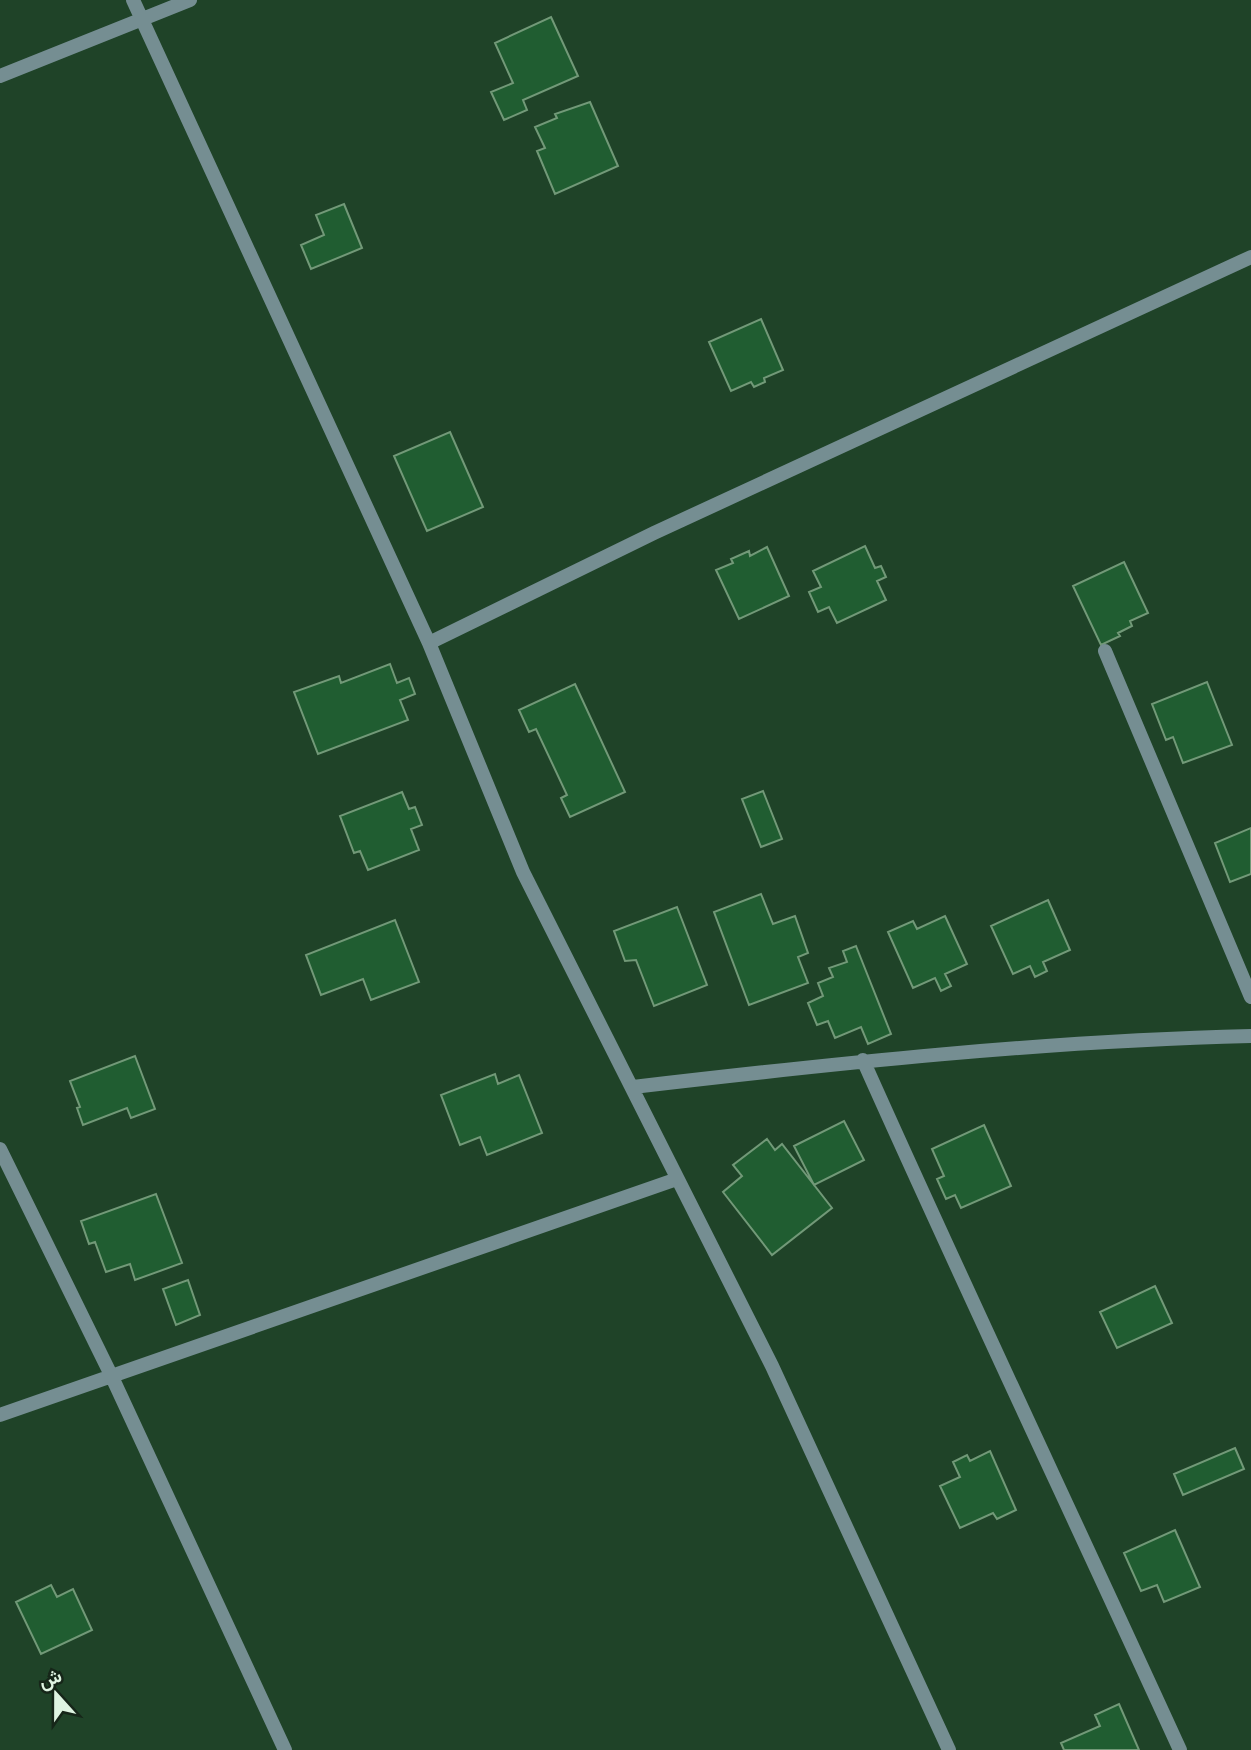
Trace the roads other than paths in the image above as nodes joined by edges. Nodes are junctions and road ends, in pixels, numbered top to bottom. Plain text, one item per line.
1 (132, 0) edge
2 (190, 0) edge
3 (141, 18) junction
4 (0, 76) edge
5 (1251, 257) edge
6 (429, 643) junction
7 (1105, 651) dead end
8 (1251, 997) edge
9 (1251, 1036) edge
10 (863, 1060) junction
11 (633, 1087) junction
12 (0, 1149) edge
13 (677, 1179) junction
14 (112, 1377) junction
15 (0, 1415) edge
16 (285, 1750) edge
17 (949, 1750) edge
18 (1180, 1750) edge

1 - 3 street
2 - 3 street
3 - 4 street
3 - 6 street
5 - 6 street
6 - 11 street
7 - 8 street
9 - 10 street
10 - 11 street
10 - 18 street
11 - 13 street
12 - 14 street
13 - 14 street
13 - 17 street
14 - 15 street
14 - 16 street

